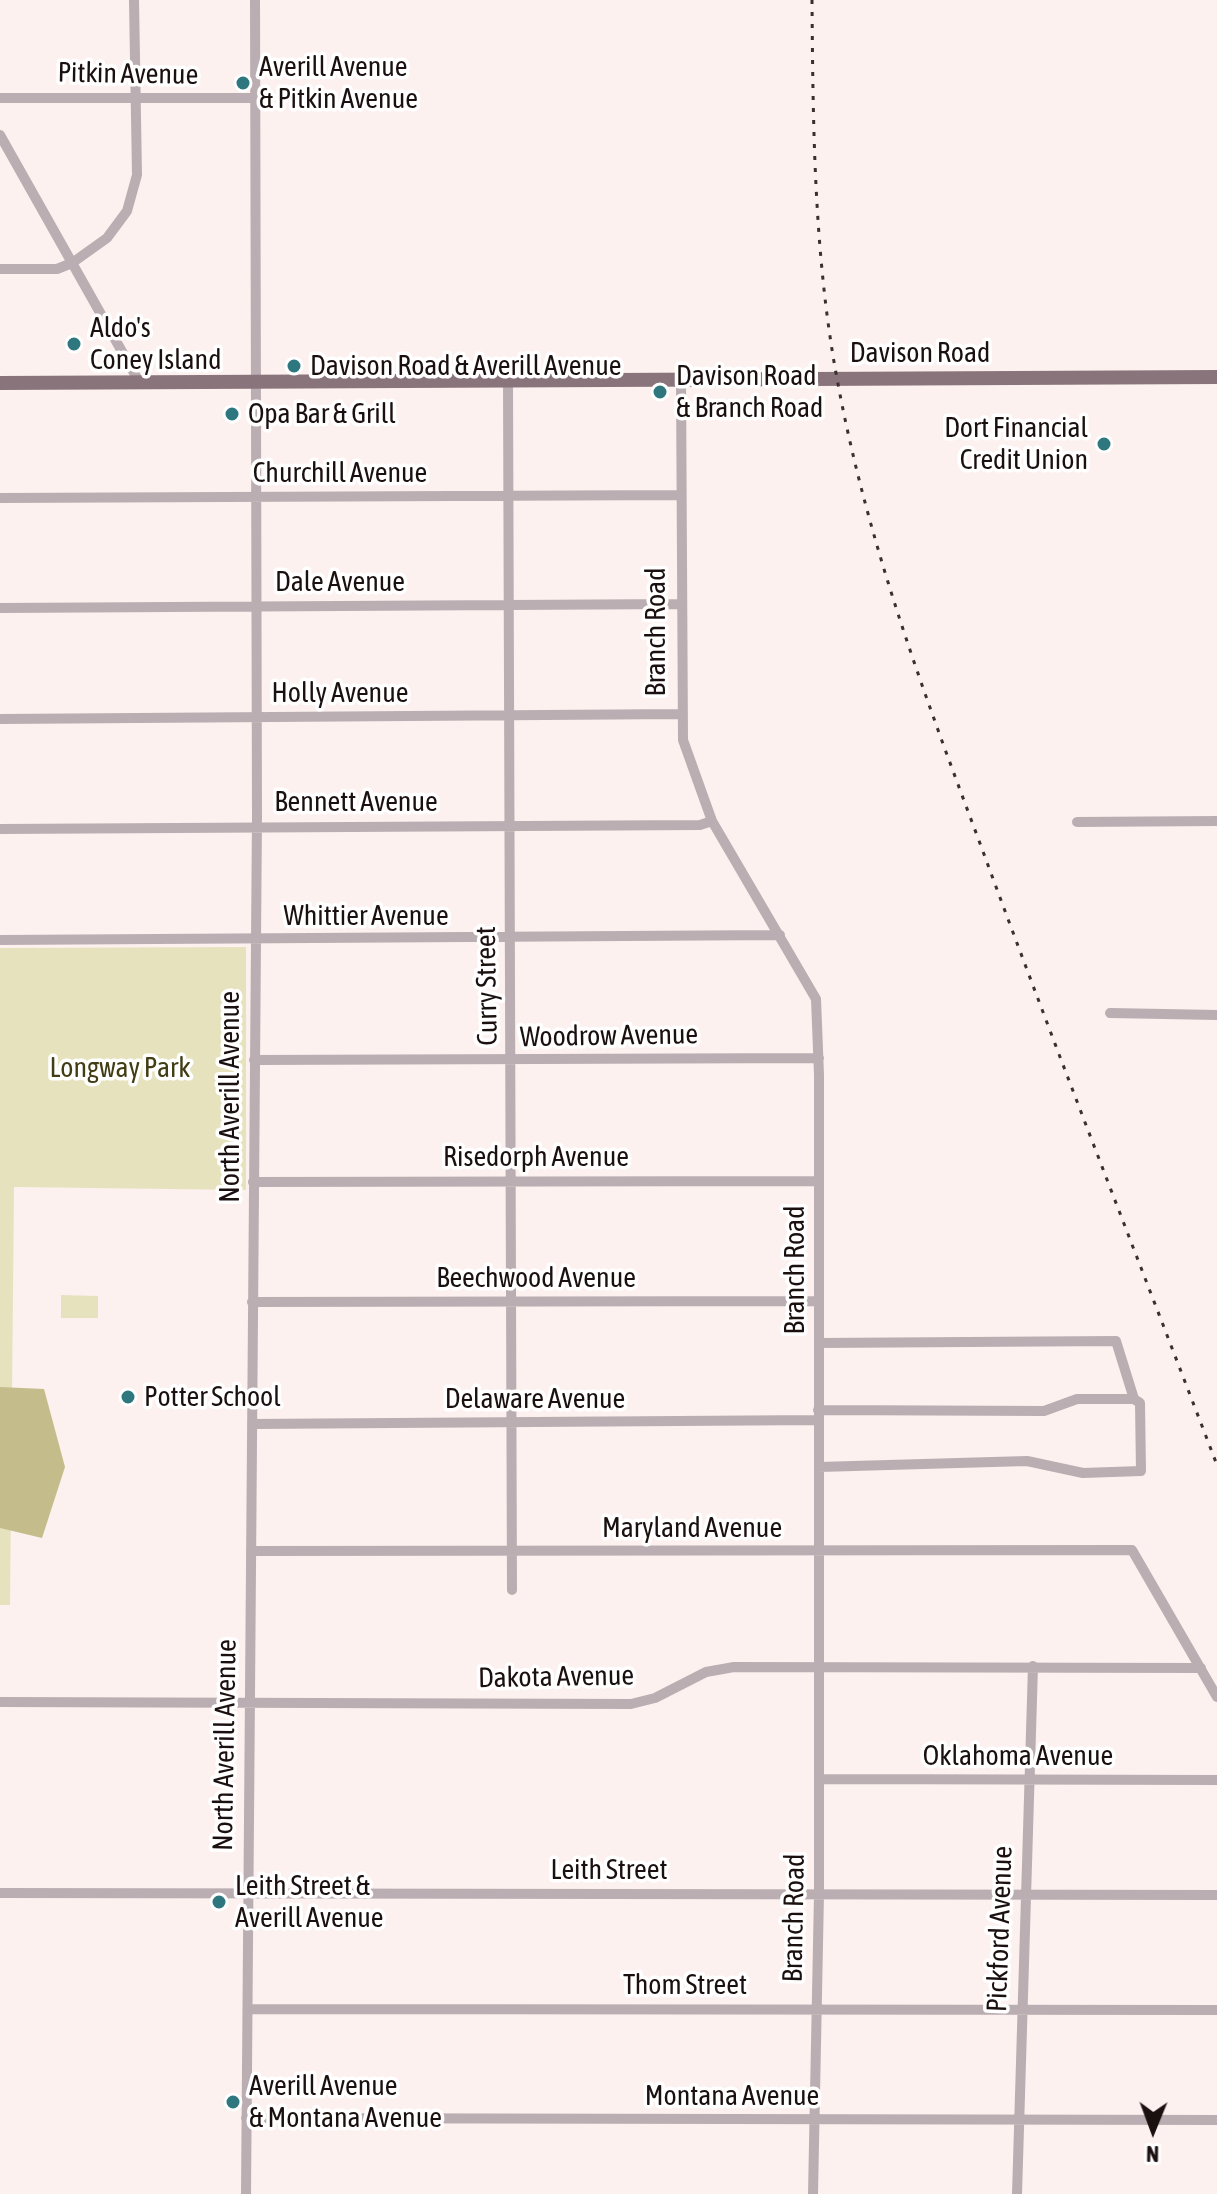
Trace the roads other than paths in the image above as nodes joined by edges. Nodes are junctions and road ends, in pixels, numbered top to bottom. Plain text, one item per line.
1 (134, 0) edge
2 (255, 0) edge
3 (0, 98) edge
4 (255, 98) junction
5 (137, 99) junction
6 (0, 135) edge
7 (72, 263) junction
8 (0, 269) edge
9 (1217, 377) edge
10 (138, 380) junction
11 (681, 380) junction
12 (257, 381) junction
13 (508, 381) junction
14 (0, 383) edge
15 (680, 495) junction
16 (509, 497) junction
17 (0, 498) edge
18 (256, 498) junction
19 (680, 604) junction
20 (508, 606) junction
21 (257, 607) junction
22 (0, 608) edge
23 (681, 714) junction
24 (509, 716) junction
25 (257, 718) junction
26 (0, 719) edge
27 (712, 821) junction
28 (1217, 821) edge
29 (1077, 822) dead end
30 (510, 826) junction
31 (257, 827) junction
32 (0, 829) edge
33 (780, 935) junction
34 (510, 939) junction
35 (0, 940) edge
36 (255, 940) junction
37 (1110, 1013) dead end
38 (1217, 1015) edge
39 (819, 1058) junction
40 (254, 1060) junction
41 (512, 1061) junction
42 (511, 1181) junction
43 (819, 1181) junction
44 (253, 1182) junction
45 (819, 1301) junction
46 (252, 1302) junction
47 (512, 1302) junction
48 (819, 1343) junction
49 (1134, 1399) junction
50 (818, 1415) junction
51 (513, 1423) junction
52 (252, 1424) junction
53 (819, 1467) junction
54 (251, 1551) junction
55 (513, 1551) junction
56 (819, 1553) junction
57 (512, 1590) dead end
58 (819, 1666) junction
59 (1033, 1666) junction
60 (1201, 1668) junction
61 (1217, 1697) edge
62 (250, 1701) junction
63 (0, 1702) edge
64 (819, 1779) junction
65 (1030, 1780) junction
66 (1217, 1780) edge
67 (247, 1892) junction
68 (0, 1893) edge
69 (819, 1894) junction
70 (1025, 1895) junction
71 (1217, 1895) edge
72 (248, 2009) junction
73 (817, 2009) junction
74 (1022, 2010) junction
75 (1217, 2010) edge
76 (246, 2118) junction
77 (816, 2120) junction
78 (1019, 2120) junction
79 (1217, 2120) edge
80 (246, 2194) edge
81 (813, 2194) edge
82 (1017, 2194) edge

1 - 5 street
2 - 4 street, North Averill Avenue
3 - 5 street, Pitkin Avenue
4 - 5 street, Pitkin Avenue
4 - 12 street, North Averill Avenue
5 - 7 street
6 - 7 street
7 - 8 street
7 - 10 street
9 - 11 main road, Davison Road
10 - 12 main road, Davison Road
10 - 14 main road, Davison Road
11 - 13 main road, Davison Road
11 - 15 street, Branch Road
12 - 13 main road, Davison Road
12 - 18 street, North Averill Avenue
13 - 16 street, Curry Street
15 - 16 street, Churchill Avenue
15 - 19 street, Branch Road
16 - 18 street, Churchill Avenue
16 - 20 street, Curry Street
17 - 18 street, Churchill Avenue
18 - 21 street, North Averill Avenue
19 - 20 street, Dale Avenue
19 - 23 street, Branch Road
20 - 21 street, Dale Avenue
20 - 24 street, Curry Street
21 - 22 street, Dale Avenue
21 - 25 street, North Averill Avenue
23 - 24 street, Holly Avenue
23 - 27 street, Branch Road
24 - 25 street, Holly Avenue
24 - 30 street, Curry Street
25 - 26 street, Holly Avenue
25 - 31 street, North Averill Avenue
27 - 30 street, Bennett Avenue
27 - 33 street, Branch Road
28 - 29 street
30 - 31 street, Bennett Avenue
30 - 34 street, Curry Street
31 - 32 street, Bennett Avenue
31 - 36 street, North Averill Avenue
33 - 34 street, Whittier Avenue
33 - 39 street, Branch Road
34 - 36 street, Whittier Avenue
34 - 41 street, Curry Street
35 - 36 street, Whittier Avenue
36 - 40 street, North Averill Avenue
37 - 38 street
39 - 41 street, Woodrow Avenue
39 - 43 street, Branch Road
40 - 41 street, Woodrow Avenue
40 - 44 street, North Averill Avenue
41 - 42 street, Curry Street
42 - 43 street, Risedorph Avenue
42 - 44 street, Risedorph Avenue
42 - 47 street, Curry Street
43 - 45 street, Branch Road
44 - 46 street, North Averill Avenue
45 - 47 street, Beechwood Avenue
45 - 48 street, Branch Road
46 - 47 street, Beechwood Avenue
46 - 52 street, North Averill Avenue
47 - 51 street, Curry Street
48 - 49 street
48 - 50 street, Branch Road
49 - 50 street, Delaware Avenue
49 - 53 street
50 - 51 street, Delaware Avenue
50 - 53 street, Branch Road
51 - 52 street, Delaware Avenue
51 - 55 street, Curry Street
52 - 54 street, North Averill Avenue
53 - 56 street, Branch Road
54 - 55 street, Maryland Avenue
54 - 62 street, North Averill Avenue
55 - 56 street, Maryland Avenue
55 - 57 street, Curry Street
56 - 58 street, Branch Road
56 - 60 street, Maryland Avenue
58 - 59 street, Dakota Avenue
58 - 62 street, Dakota Avenue
58 - 64 street, Branch Road
59 - 60 street, Dakota Avenue
59 - 65 street, Pickford Avenue
60 - 61 street
62 - 63 street, Dakota Avenue
62 - 67 street, North Averill Avenue
64 - 65 street, Oklahoma Avenue
64 - 69 street, Branch Road
65 - 66 street, Oklahoma Avenue
65 - 70 street, Pickford Avenue
67 - 68 street, Leith Street
67 - 69 street, Leith Street
67 - 72 street, North Averill Avenue
69 - 70 street, Leith Street
69 - 73 street, Branch Road
70 - 71 street, Leith Street
70 - 74 street, Pickford Avenue
72 - 73 street, Thom Street
72 - 76 street, North Averill Avenue
73 - 74 street, Thom Street
73 - 77 street, Branch Road
74 - 75 street, Thom Street
74 - 78 street, Pickford Avenue
76 - 77 street, Montana Avenue
76 - 80 street, North Averill Avenue
77 - 78 street, Montana Avenue
77 - 81 street, Branch Road
78 - 79 street, Montana Avenue
78 - 82 street, Pickford Avenue

